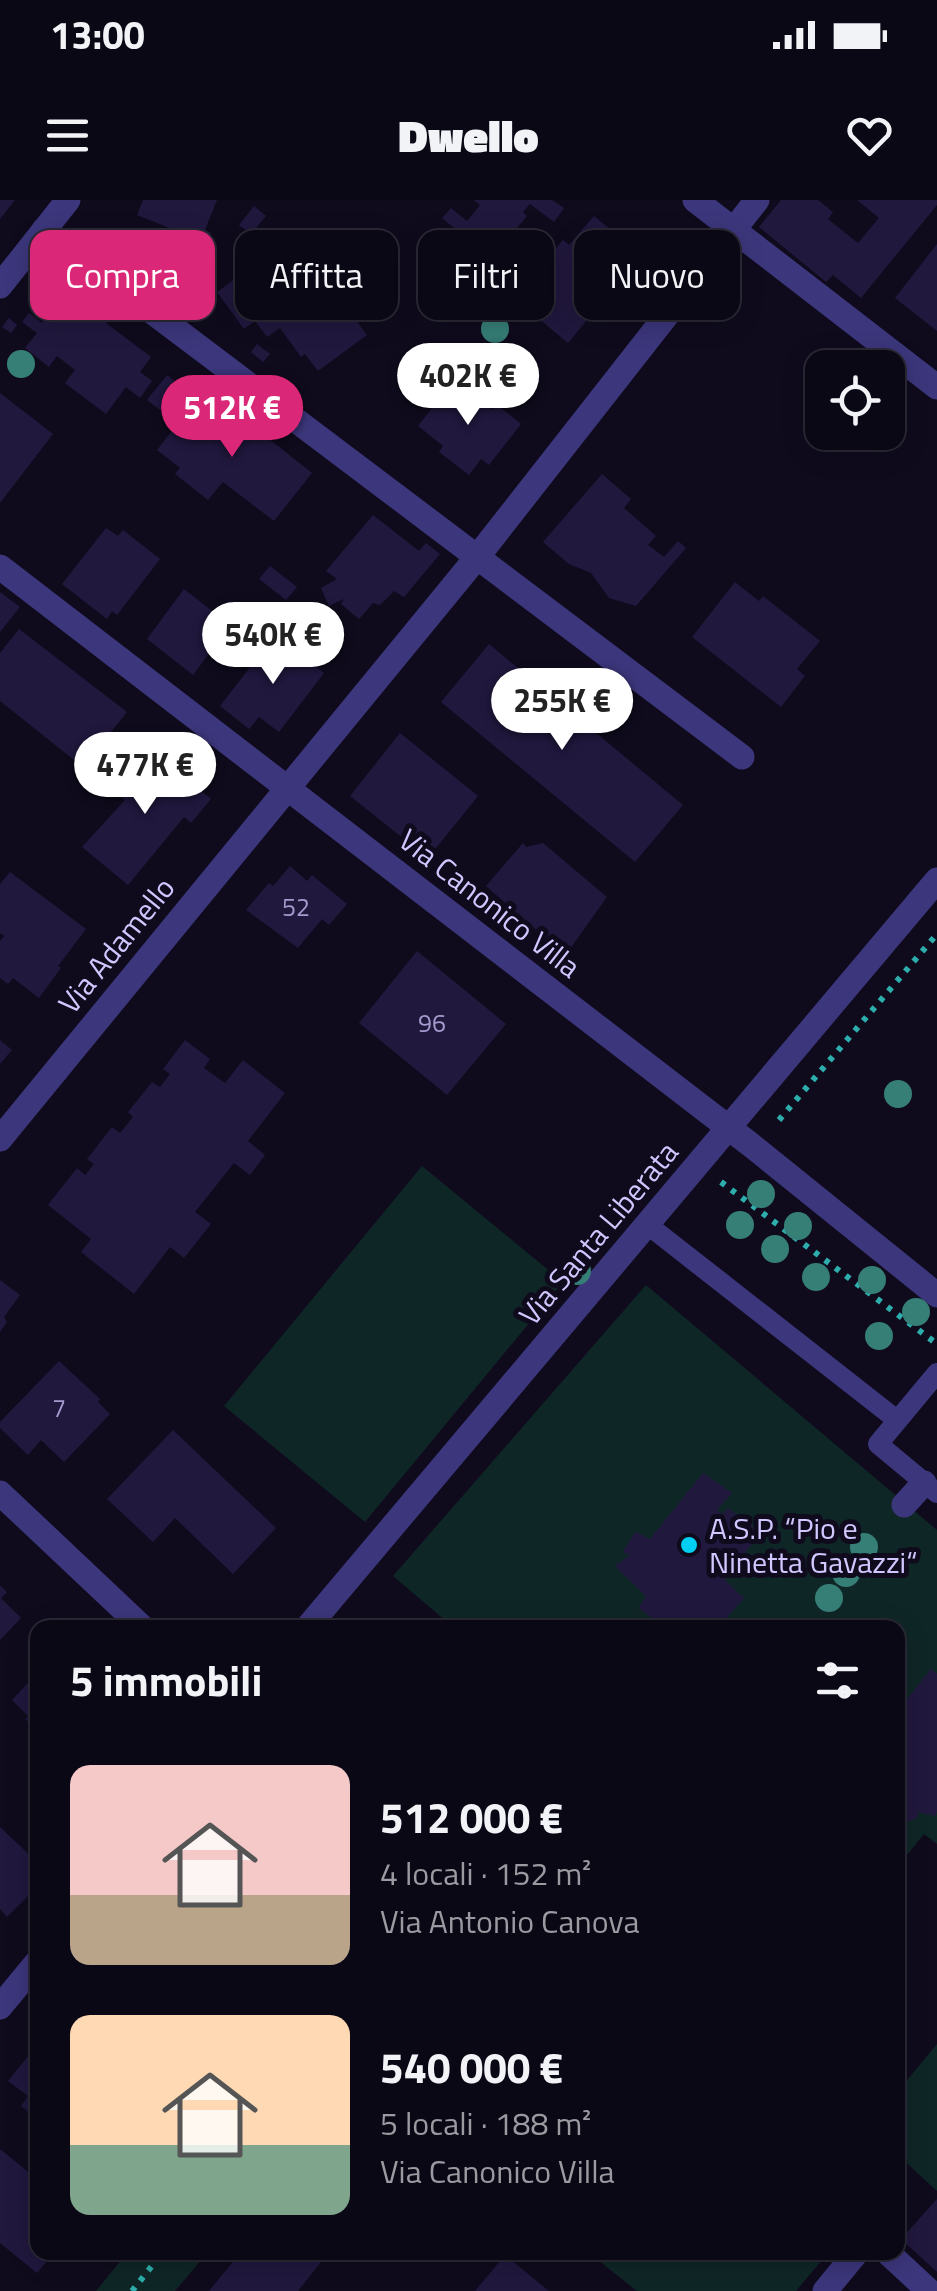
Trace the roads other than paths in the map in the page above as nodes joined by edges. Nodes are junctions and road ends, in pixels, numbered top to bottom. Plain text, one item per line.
1 (68, 200) edge
2 (695, 200) edge
3 (757, 200) edge
4 (44, 230) edge
5 (734, 230) joint
6 (740, 235) edge
7 (30, 248) edge
8 (0, 286) edge
9 (164, 320) edge
10 (663, 320) edge
11 (937, 387) edge
12 (478, 556) junction
13 (0, 567) edge
14 (742, 757) dead end
15 (287, 788) junction
16 (937, 880) edge
17 (730, 1129) junction
18 (0, 1140) edge
19 (648, 1225) junction
20 (937, 1294) edge
21 (937, 1373) edge
22 (897, 1420) junction
23 (931, 1488) edge
24 (0, 1494) edge
25 (904, 1505) dead end
26 (134, 1620) edge
27 (314, 1620) edge
28 (30, 1971) edge
29 (0, 2007) edge
30 (850, 2260) edge
31 (896, 2260) edge
32 (825, 2291) edge
33 (929, 2291) edge

1 - 4 street
2 - 5 street
3 - 5 street, Via Adamello
6 - 11 street
7 - 8 street
9 - 12 street
10 - 12 street, Via Adamello
12 - 14 street
12 - 15 street, Via Adamello
13 - 15 street, Via Canonico Villa
15 - 17 street, Via Canonico Villa
15 - 18 street, Via Adamello
16 - 17 street, Via Santa Liberata
17 - 19 street, Via Santa Liberata
17 - 20 street, Via Canonico Villa
19 - 22 lane
19 - 27 street, Via Santa Liberata
21 - 22 lane
22 - 23 lane
23 - 25 street
24 - 26 street
28 - 29 street
30 - 32 street
31 - 33 street

